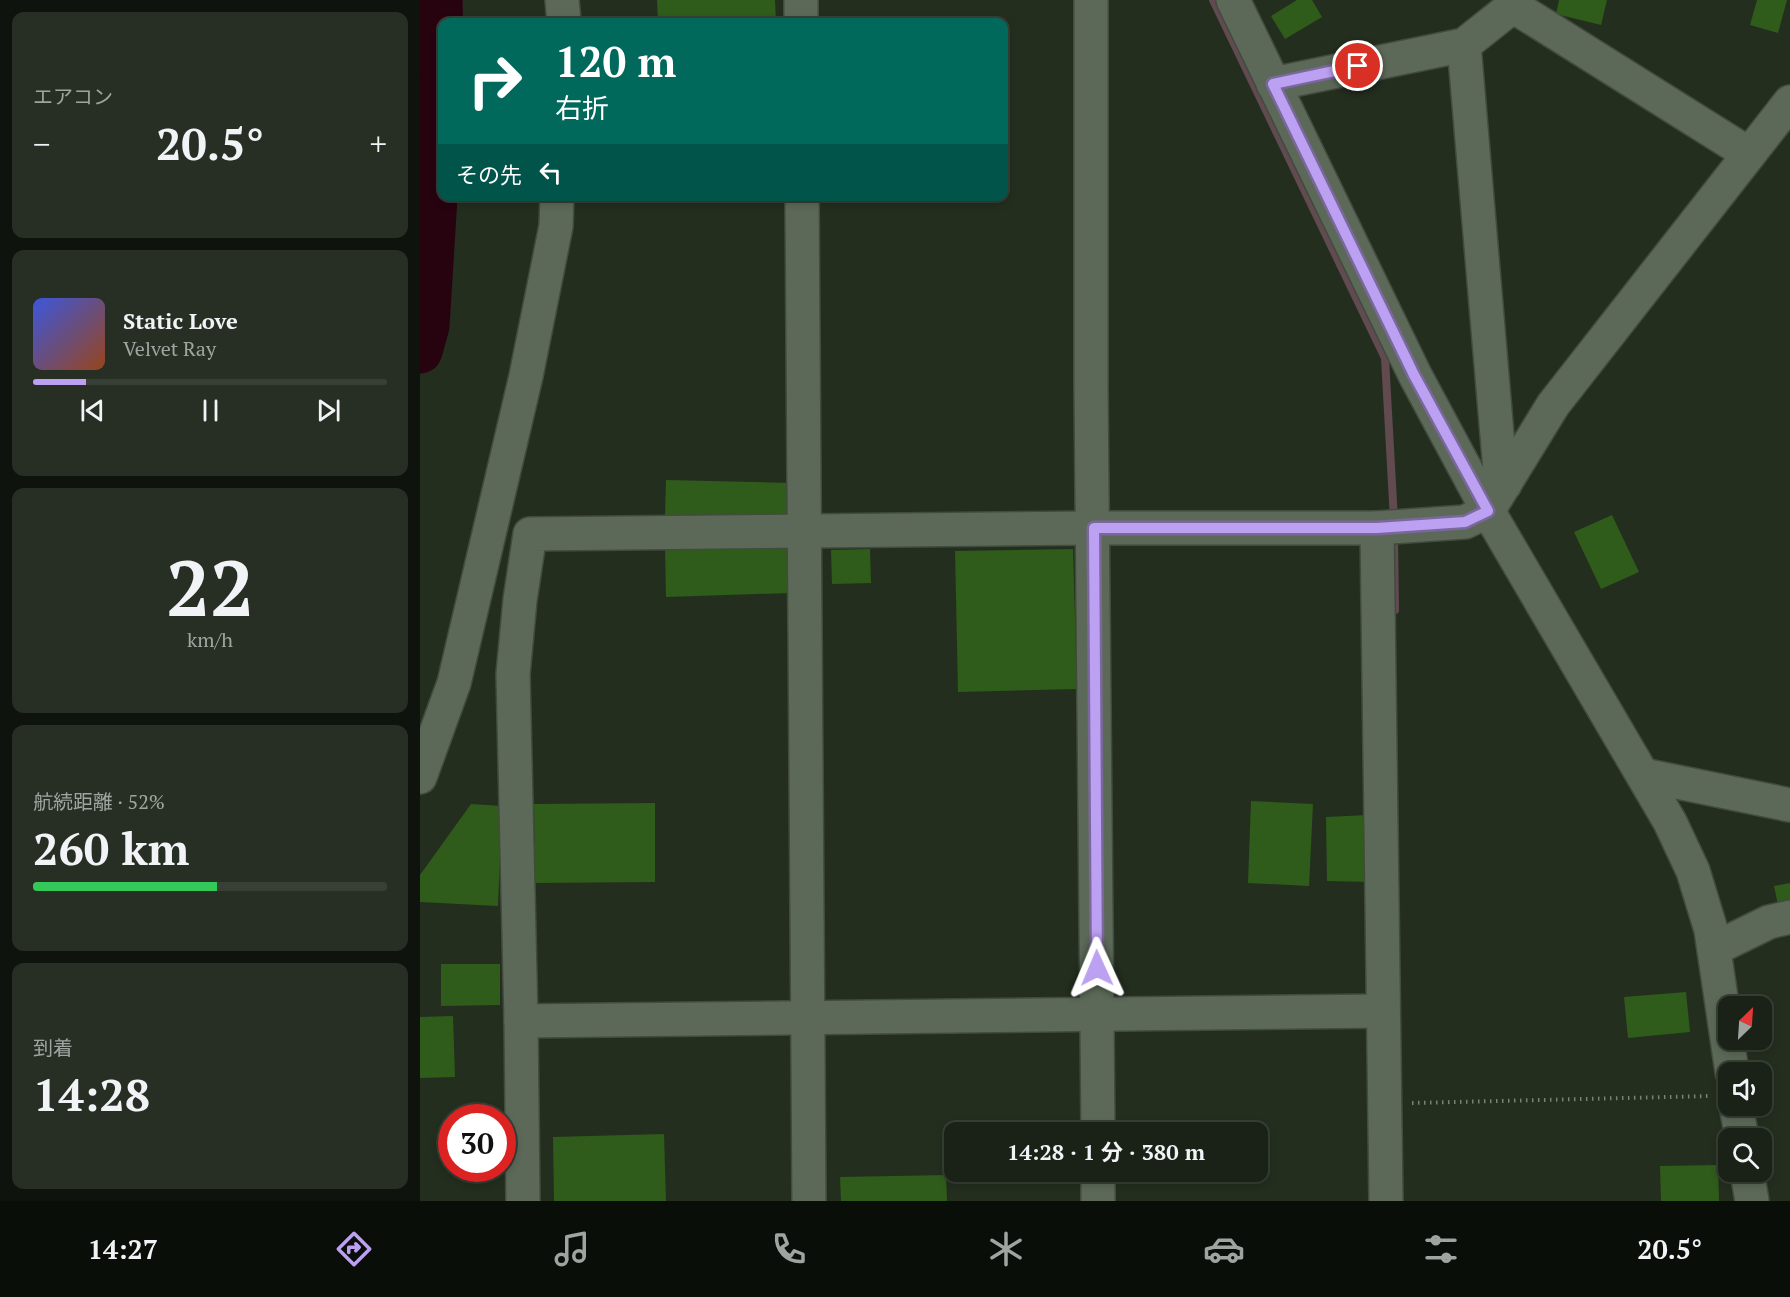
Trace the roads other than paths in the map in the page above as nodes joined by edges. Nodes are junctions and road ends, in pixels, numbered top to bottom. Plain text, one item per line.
1 (562, 0) edge
2 (801, 0) edge
3 (1091, 0) edge
4 (1233, 0) edge
5 (564, 18) edge
6 (801, 18) edge
7 (1464, 45) junction
8 (1273, 84) junction
9 (1790, 102) edge
10 (1749, 154) junction
11 (557, 201) edge
12 (802, 201) edge
13 (1504, 484) junction
14 (1488, 511) junction
15 (1094, 528) junction
16 (1377, 528) junction
17 (804, 532) junction
18 (1643, 775) junction
19 (420, 777) edge
20 (1790, 806) edge
21 (1790, 917) edge
22 (1714, 949) junction
23 (1383, 1011) junction
24 (1097, 1015) junction
25 (807, 1018) junction
26 (521, 1021) junction
27 (1725, 1062) edge
28 (1098, 1122) edge
29 (1098, 1182) edge
30 (1749, 1182) edge
31 (523, 1201) edge
32 (809, 1201) edge
33 (1098, 1201) edge
34 (1386, 1201) edge
35 (1752, 1201) edge

1 - 5 street
2 - 6 street
3 - 15 street
4 - 8 street
7 - 8 street
7 - 10 street
7 - 13 street
8 - 14 street
9 - 10 street
10 - 13 street
11 - 19 street
12 - 17 street
13 - 14 street
14 - 16 street
14 - 18 street
15 - 16 street
15 - 17 street
15 - 24 street
16 - 23 street
17 - 25 street
17 - 26 street
18 - 20 street
18 - 22 street
21 - 22 street
22 - 27 street
23 - 24 street
23 - 34 street
24 - 25 street
24 - 28 street
25 - 26 street
25 - 32 street
26 - 31 street
29 - 33 street
30 - 35 street

